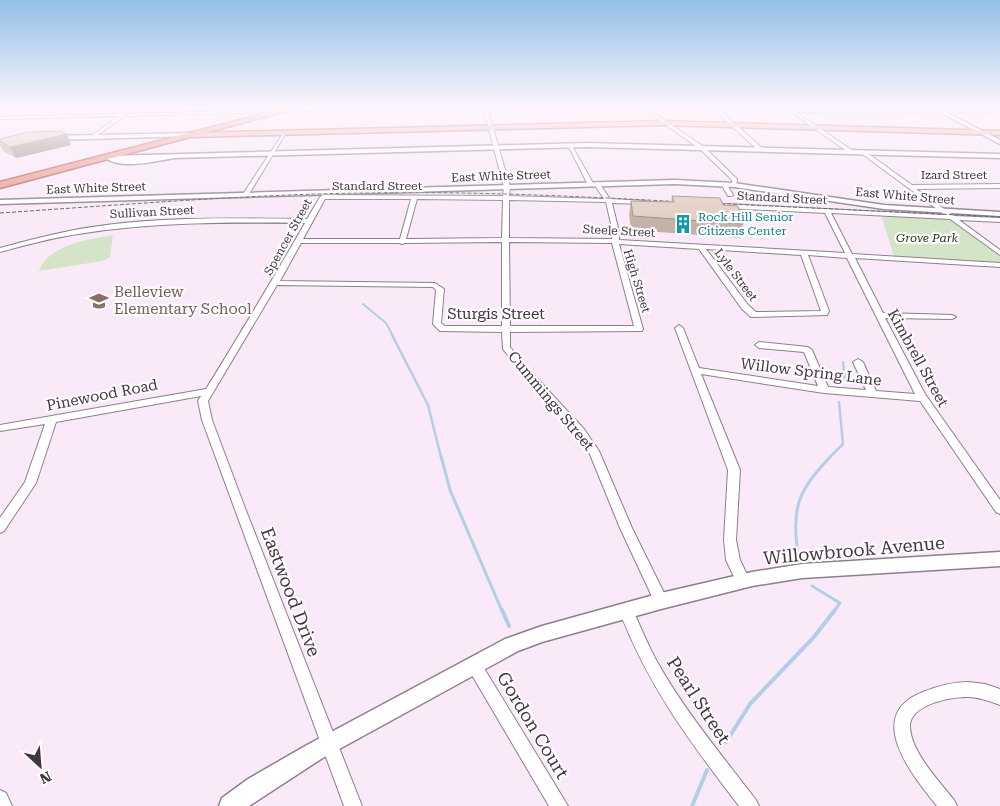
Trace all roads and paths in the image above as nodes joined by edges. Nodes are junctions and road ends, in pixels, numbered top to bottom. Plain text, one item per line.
1 (165, 145) edge
2 (277, 145) edge
3 (494, 145) edge
4 (697, 145) edge
5 (755, 145) edge
6 (840, 145) edge
7 (570, 146) junction
8 (495, 148) junction
9 (702, 148) junction
10 (760, 149) junction
11 (851, 152) junction
12 (863, 152) junction
13 (141, 153) junction
14 (272, 154) junction
15 (129, 156) junction
16 (176, 156) junction
17 (1000, 156) edge
18 (110, 157) junction
19 (81, 164) junction
20 (58, 170) junction
21 (34, 176) junction
22 (594, 184) junction
23 (724, 184) junction
24 (0, 185) edge
25 (734, 185) junction
26 (909, 186) junction
27 (1000, 186) edge
28 (507, 192) junction
29 (246, 194) junction
30 (730, 195) dead end
31 (323, 197) joint
32 (415, 197) junction
33 (607, 201) junction
34 (0, 202) edge
35 (654, 203) edge
36 (721, 206) edge
37 (827, 211) junction
38 (943, 211) junction
39 (1000, 214) edge
40 (952, 217) junction
41 (1000, 220) edge
42 (308, 221) junction
43 (297, 241) junction
44 (402, 242) junction
45 (505, 242) junction
46 (615, 242) junction
47 (701, 247) junction
48 (0, 250) edge
49 (804, 253) junction
50 (1000, 253) edge
51 (848, 255) junction
52 (1000, 265) edge
53 (275, 284) junction
54 (879, 316) junction
55 (952, 317) dead end
56 (507, 328) junction
57 (679, 328) dead end
58 (639, 329) joint
59 (759, 345) dead end
60 (858, 362) dead end
61 (695, 370) junction
62 (824, 390) junction
63 (210, 391) junction
64 (874, 395) junction
65 (923, 398) junction
66 (51, 420) junction
67 (0, 428) edge
68 (1000, 509) edge
69 (0, 528) edge
70 (1000, 559) edge
71 (743, 581) junction
72 (661, 601) junction
73 (626, 610) junction
74 (474, 665) junction
75 (1000, 697) edge
76 (330, 744) junction
77 (0, 799) edge
78 (3, 806) edge
79 (230, 806) edge
80 (353, 806) edge
81 (559, 806) edge
82 (750, 806) edge
83 (948, 806) edge

1 - 13 highway
2 - 14 street
3 - 8 street, Cummings Street
4 - 9 street
5 - 10 street
6 - 11 street
7 - 8 street
7 - 9 street
7 - 22 street, High Street
8 - 14 street
8 - 28 street, Cummings Street
9 - 10 street
9 - 25 street
10 - 11 street
11 - 12 street
12 - 17 street
12 - 26 street
13 - 15 highway
13 - 16 street
13 - 18 street
14 - 16 street
14 - 29 street
15 - 16 street
15 - 18 highway
15 - 20 highway
18 - 19 highway
19 - 20 highway
19 - 21 highway
20 - 21 highway
21 - 24 highway
22 - 23 street, East White Street
22 - 28 street, East White Street
22 - 33 street, High Street
23 - 25 street, East White Street
23 - 30 street
25 - 38 street, East White Street
26 - 27 street, Izard Street
26 - 38 street
28 - 29 street, East White Street
28 - 32 street, Standard Street
28 - 33 street, Standard Street
28 - 45 street, Cummings Street
29 - 34 street, East White Street
31 - 32 street, Standard Street
31 - 42 street, Spencer Street
32 - 44 street
33 - 35 street, Standard Street
33 - 46 street, High Street
36 - 37 street, Standard Street
37 - 40 street, Standard Street
37 - 51 street, Kimbrell Street
38 - 39 street, East White Street
38 - 40 street
40 - 41 street, Standard Street
40 - 50 street
42 - 43 street, Spencer Street
42 - 48 street, Sullivan Street
43 - 44 street, Steele Street
43 - 53 street, Spencer Street
44 - 45 street, Steele Street
45 - 46 street, Steele Street
45 - 56 street, Cummings Street
46 - 47 street, Steele Street
46 - 58 street, High Street
47 - 49 street, Steele Street
47 - 49 street, Lyle Street
49 - 51 street, Steele Street
51 - 52 street, Steele Street
51 - 54 street, Kimbrell Street
53 - 56 street, Sturgis Street
53 - 63 street, Spencer Street
54 - 55 street
54 - 65 street, Kimbrell Street
56 - 58 street, Sturgis Street
56 - 72 street, Cummings Street
57 - 61 street
59 - 62 street
60 - 64 street
61 - 62 street, Willow Spring Lane
61 - 71 street
62 - 64 street, Willow Spring Lane
63 - 66 street, Pinewood Road
63 - 76 street, Eastwood Drive
64 - 65 street, Willow Spring Lane
65 - 68 street, Kimbrell Street
66 - 67 street, Pinewood Road
66 - 69 street
70 - 71 street, Willowbrook Avenue
71 - 72 street, Willowbrook Avenue
72 - 73 street, Willowbrook Avenue
73 - 74 street
73 - 82 street, Pearl Street
74 - 76 street
74 - 81 street, Gordon Court
75 - 83 street
76 - 79 street
76 - 80 street, Eastwood Drive
77 - 78 street

